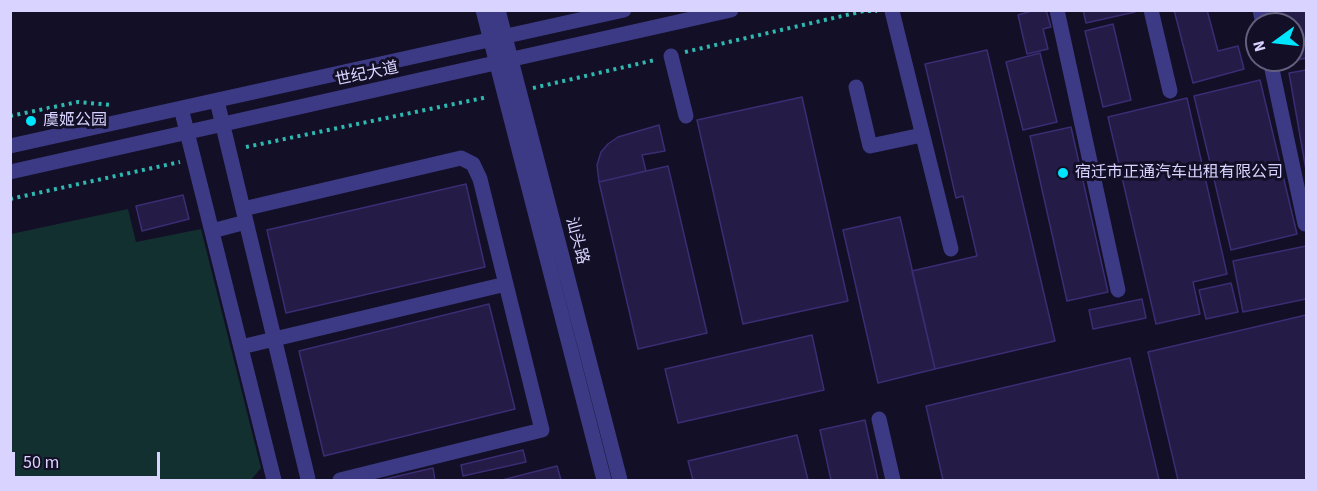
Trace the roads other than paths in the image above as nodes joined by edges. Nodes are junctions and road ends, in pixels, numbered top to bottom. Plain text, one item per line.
1 (483, 10) edge
2 (498, 10) edge
3 (624, 10) edge
4 (731, 10) edge
5 (1057, 10) edge
6 (1152, 10) edge
7 (891, 11) edge
8 (498, 39) junction
9 (670, 56) road end
10 (504, 63) junction
11 (1273, 72) edge
12 (856, 87) dead end
13 (1170, 91) dead end
14 (512, 93) junction
15 (217, 100) junction
16 (181, 108) junction
17 (686, 116) dead end
18 (223, 125) junction
19 (187, 133) junction
20 (922, 135) junction
21 (10, 146) edge
22 (10, 172) edge
23 (244, 216) junction
24 (1305, 224) dead end
25 (212, 231) junction
26 (951, 249) dead end
27 (506, 284) junction
28 (1118, 291) dead end
29 (274, 339) junction
30 (241, 347) junction
31 (879, 419) dead end
32 (274, 480) edge
33 (305, 480) edge
34 (340, 480) edge
35 (604, 480) edge
36 (620, 480) edge
37 (893, 480) edge

1 - 8 street, 汕头路
2 - 8 street, 汕头路
3 - 8 street, 世纪大道
4 - 10 street, 世纪大道
5 - 28 street
6 - 13 street
7 - 20 street
8 - 10 street, 汕头路
8 - 15 street, 世纪大道
9 - 17 street
10 - 14 street, 汕头路
10 - 18 street, 世纪大道
11 - 24 street
12 - 20 street
14 - 35 street, 汕头路
14 - 36 street, 汕头路
15 - 16 street, 世纪大道
15 - 18 street
16 - 19 street
16 - 21 street, 世纪大道
18 - 19 street, 世纪大道
18 - 23 street
19 - 22 street, 世纪大道
19 - 25 street
20 - 26 street
23 - 25 street
23 - 27 street
23 - 29 street
25 - 30 street
27 - 29 street
27 - 34 street
29 - 30 street
29 - 33 street
30 - 32 street
31 - 37 street

